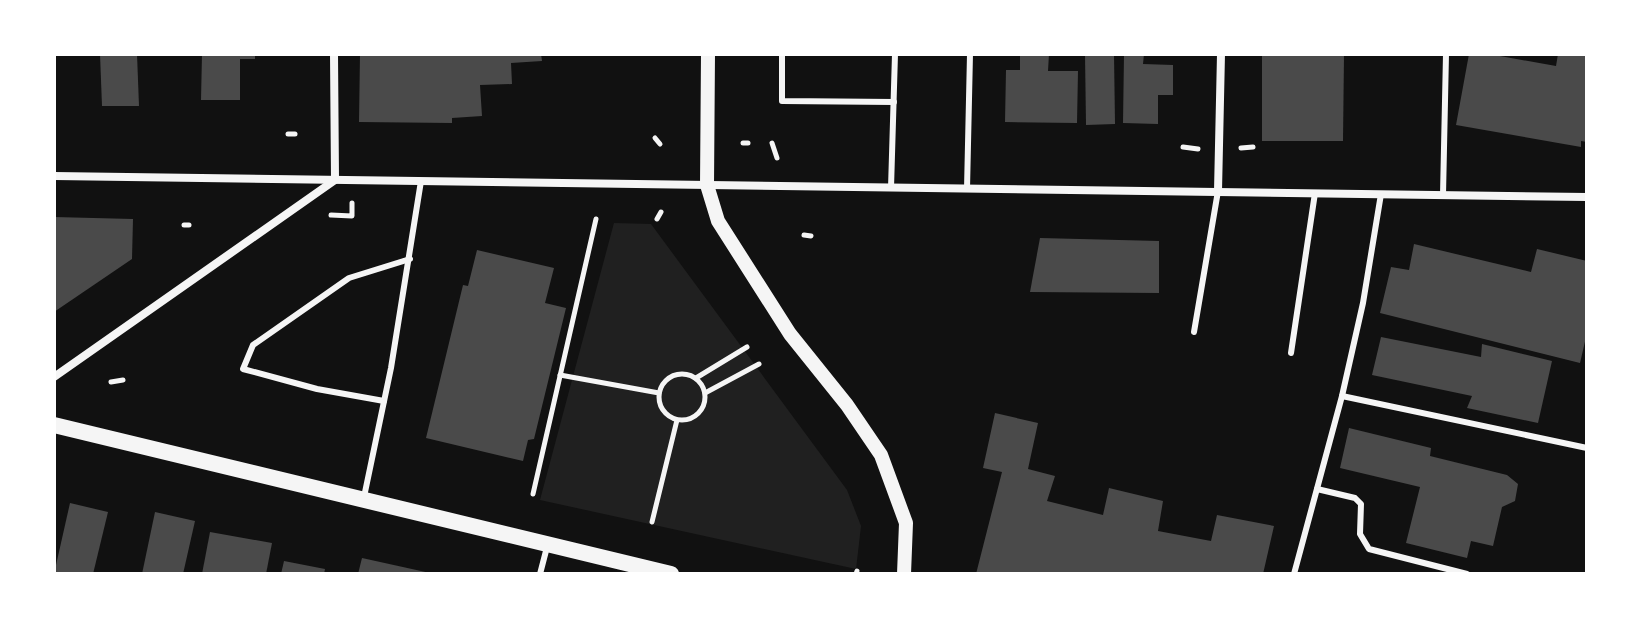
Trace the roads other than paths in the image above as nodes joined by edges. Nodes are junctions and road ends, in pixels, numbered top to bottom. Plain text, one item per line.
1 (334, 54) edge
2 (708, 54) edge
3 (782, 54) edge
4 (895, 54) edge
5 (970, 54) edge
6 (1221, 54) edge
7 (1446, 54) edge
8 (894, 102) junction
9 (54, 176) edge
10 (335, 179) junction
11 (421, 181) junction
12 (707, 185) junction
13 (891, 188) junction
14 (967, 189) junction
15 (1218, 191) junction
16 (1315, 193) junction
17 (1381, 194) junction
18 (1443, 195) junction
19 (1587, 197) edge
20 (410, 259) junction
21 (1194, 332) dead end
22 (1291, 353) dead end
23 (54, 377) edge
24 (1342, 396) junction
25 (384, 401) junction
26 (54, 425) edge
27 (1587, 448) edge
28 (1317, 489) junction
29 (364, 500) junction
30 (548, 544) junction
31 (642, 571) edge
32 (540, 574) edge
33 (671, 574) edge
34 (904, 574) edge
35 (1294, 574) edge
36 (1467, 574) edge

1 - 10 street
2 - 12 street
3 - 8 lane
4 - 8 lane
5 - 14 lane
6 - 15 street
7 - 18 lane
8 - 13 lane
9 - 10 street
10 - 11 street
10 - 23 street
11 - 12 street
11 - 20 lane
12 - 13 street
12 - 34 street
13 - 14 street
14 - 15 street
15 - 16 street
15 - 21 lane
16 - 17 street
16 - 22 lane
17 - 18 street
17 - 24 lane
18 - 19 street
20 - 25 lane
20 - 25 lane
24 - 27 lane
24 - 28 lane
25 - 29 lane
26 - 29 main road
28 - 35 lane
28 - 36 lane
29 - 30 main road
30 - 31 main road
30 - 32 lane
31 - 33 main road

